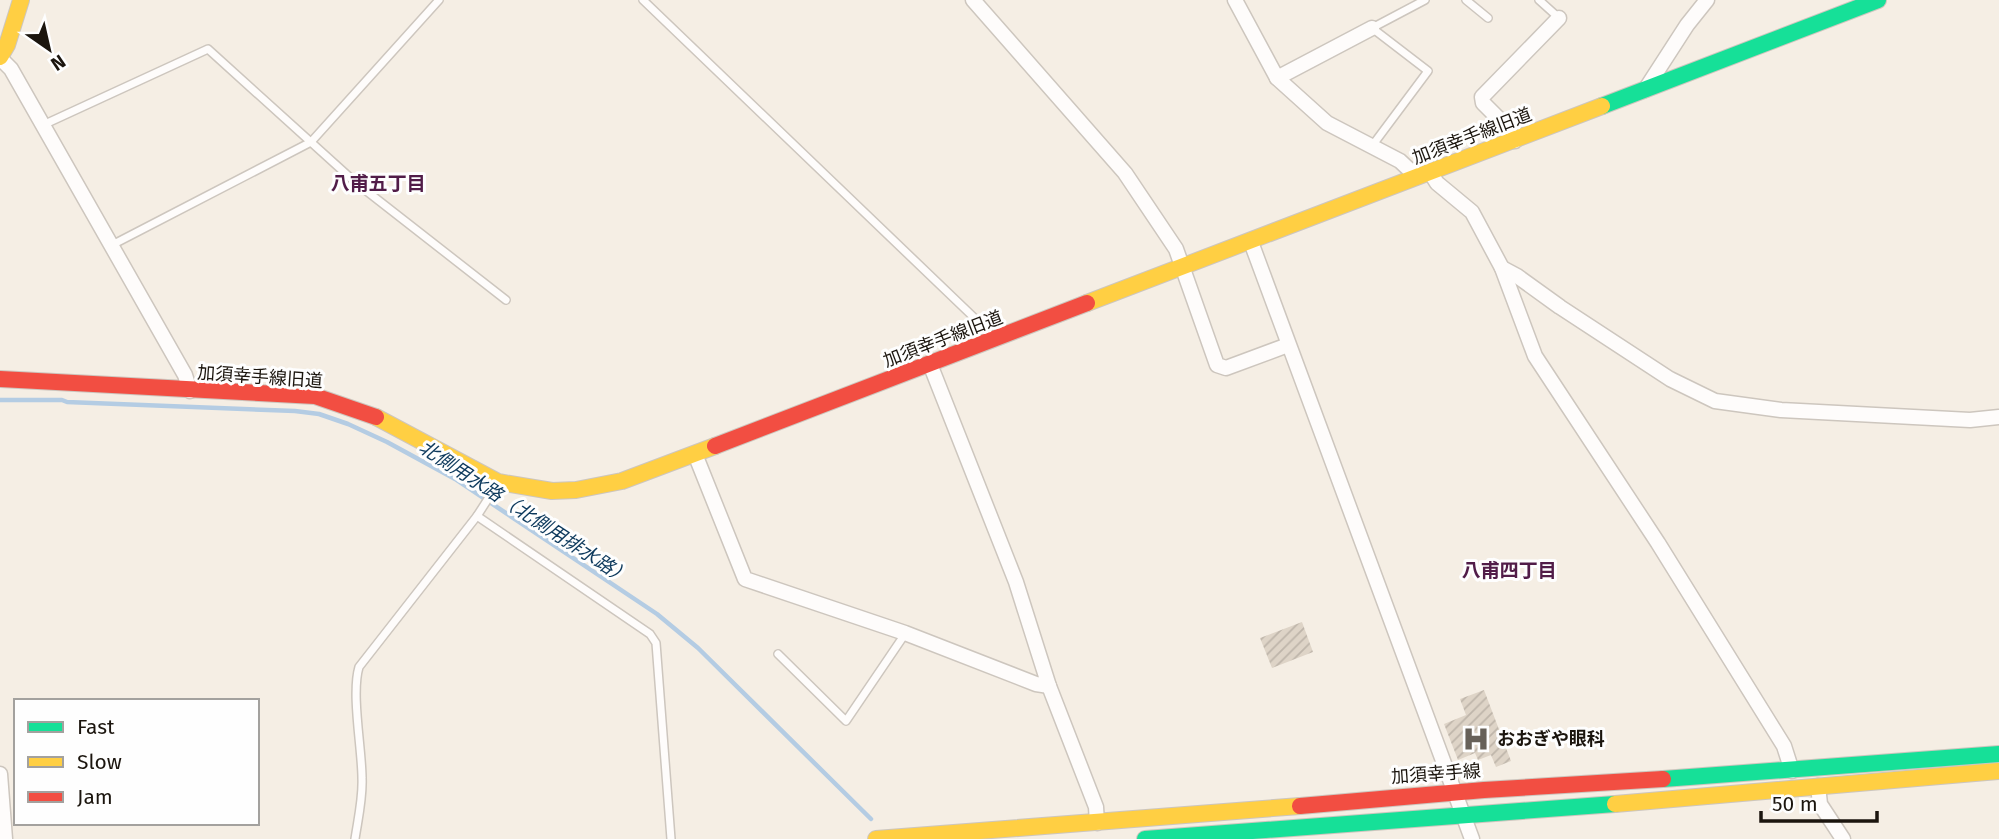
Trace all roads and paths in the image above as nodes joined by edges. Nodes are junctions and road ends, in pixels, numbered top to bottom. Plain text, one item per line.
1 (21, 0) edge
2 (439, 0) edge
3 (643, 0) edge
4 (973, 0) edge
5 (1235, 0) edge
6 (1425, 0) edge
7 (1466, 0) edge
8 (1539, 0) edge
9 (1707, 0) edge
10 (1878, 0) edge
11 (1488, 18) dead end
12 (1559, 18) joint
13 (1372, 28) junction
14 (0, 58) edge
15 (1277, 78) junction
16 (1645, 90) junction
17 (43, 125) junction
18 (1515, 141) junction
19 (311, 142) junction
20 (1372, 147) junction
21 (1423, 175) junction
22 (1251, 243) junction
23 (112, 245) junction
24 (1502, 268) junction
25 (1182, 269) junction
26 (506, 300) dead end
27 (993, 341) junction
28 (1288, 345) junction
29 (930, 364) junction
30 (0, 379) edge
31 (190, 391) junction
32 (1999, 416) edge
33 (695, 454) junction
34 (496, 487) junction
35 (477, 516) junction
36 (905, 633) junction
37 (778, 654) dead end
38 (1049, 686) junction
39 (1999, 754) edge
40 (1792, 771) junction
41 (1999, 771) edge
42 (0, 774) edge
43 (1818, 786) junction
44 (1454, 792) junction
45 (1463, 815) junction
46 (1097, 823) junction
47 (5, 839) edge
48 (355, 839) edge
49 (671, 839) edge
50 (876, 839) edge
51 (1145, 839) edge
52 (1472, 839) edge
53 (1843, 839) edge

1 - 14 street
2 - 19 lane
3 - 27 lane
4 - 25 street
5 - 15 street
6 - 13 lane
7 - 11 lane
8 - 12 lane
9 - 16 street
10 - 16 street, 加須幸手線旧道
12 - 18 street
13 - 15 street
13 - 20 lane
14 - 17 street
15 - 20 street
16 - 18 street, 加須幸手線旧道
17 - 19 lane
17 - 23 street
18 - 21 street, 加須幸手線旧道
19 - 23 lane
19 - 26 lane
20 - 21 street
21 - 22 street, 加須幸手線旧道
21 - 24 street
22 - 25 street, 加須幸手線旧道
22 - 28 street
23 - 31 street
24 - 32 street
24 - 40 street
25 - 27 street, 加須幸手線旧道
25 - 28 street
27 - 29 street, 加須幸手線旧道
28 - 44 street
29 - 33 street, 加須幸手線旧道
29 - 38 street
30 - 31 street, 加須幸手線旧道
31 - 34 street, 加須幸手線旧道
33 - 34 street, 加須幸手線旧道
33 - 36 street
34 - 35 lane
35 - 48 lane
35 - 49 lane
36 - 37 lane
36 - 38 street
38 - 46 street
39 - 40 street, 加須幸手線
40 - 44 street, 加須幸手線
41 - 43 street
42 - 47 street
43 - 45 street
43 - 53 street
44 - 45 street
44 - 46 street, 加須幸手線
45 - 51 street
45 - 52 street
46 - 50 street, 加須幸手線

